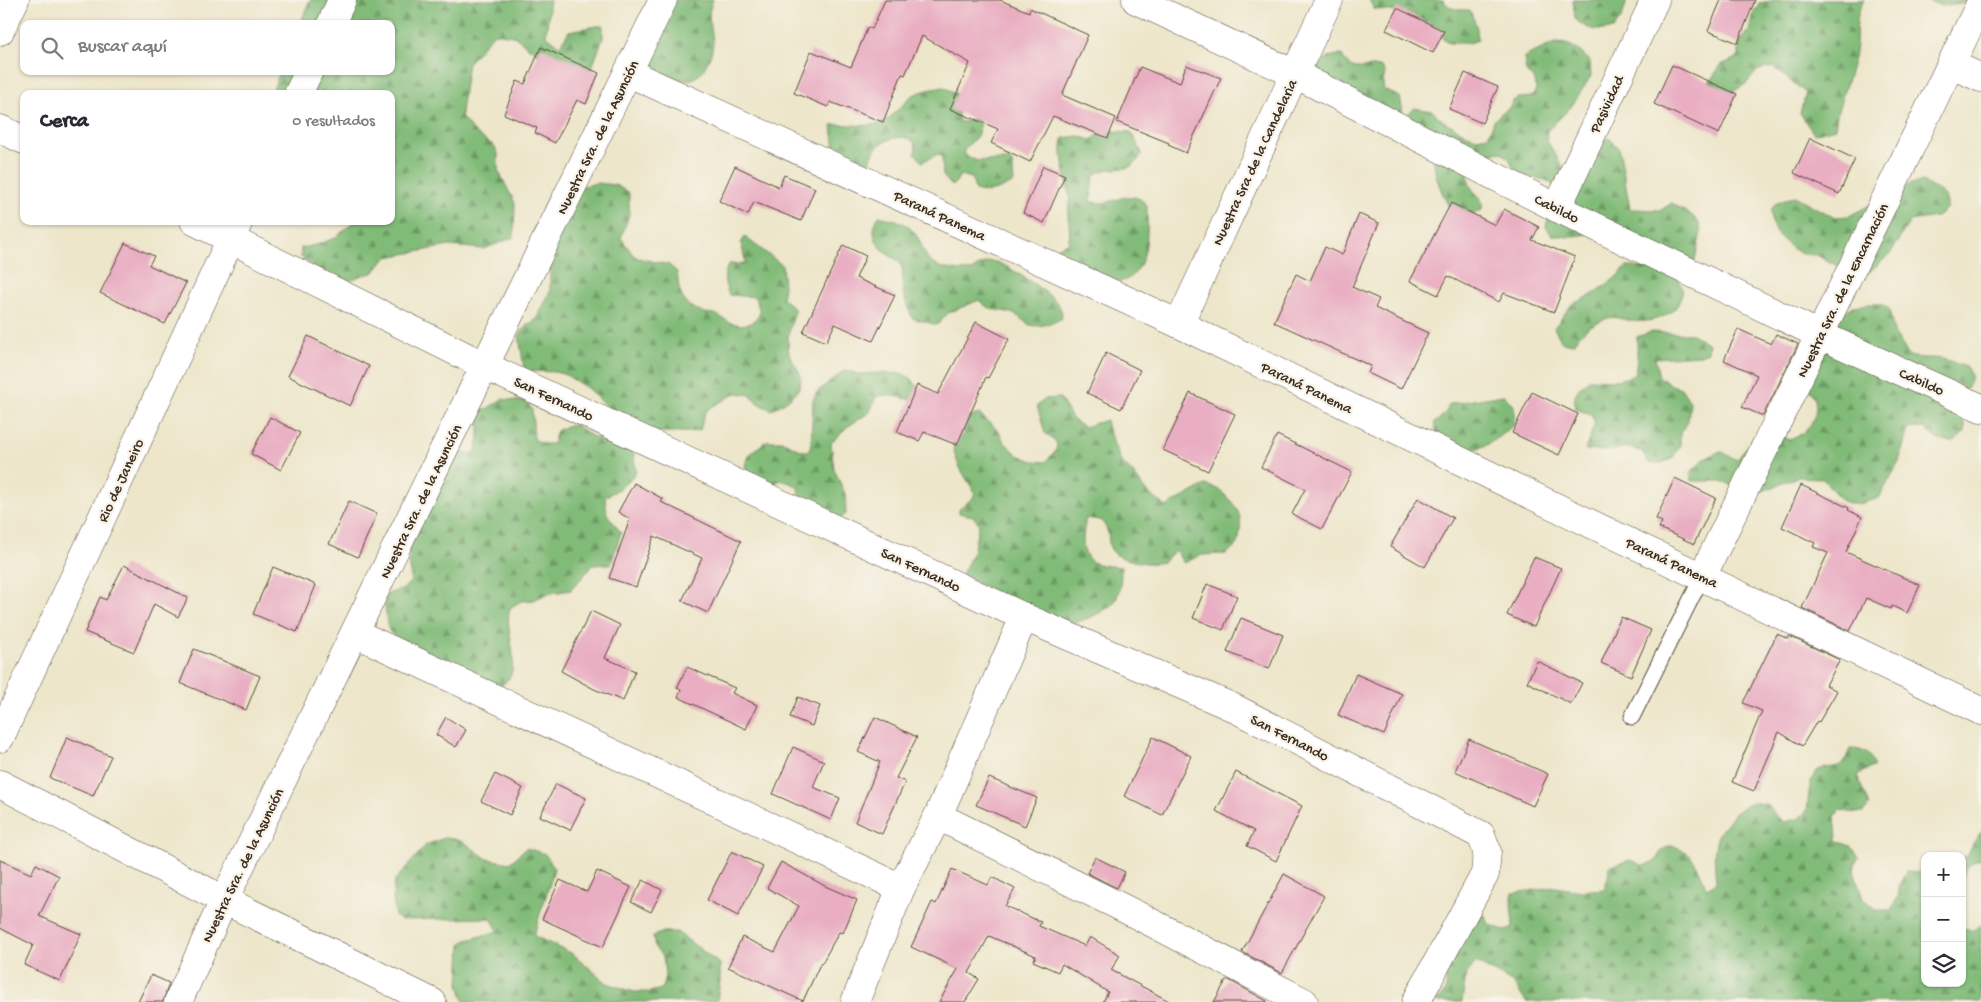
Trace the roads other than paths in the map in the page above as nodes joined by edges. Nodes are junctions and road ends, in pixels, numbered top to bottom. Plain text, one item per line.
1 (15, 0) edge
2 (342, 0) edge
3 (663, 0) edge
4 (1136, 0) edge
5 (1329, 0) edge
6 (1655, 0) edge
7 (1981, 2) edge
8 (333, 20) edge
9 (0, 31) edge
10 (1951, 64) junction
11 (629, 73) junction
12 (1295, 74) junction
13 (307, 75) edge
14 (1981, 78) edge
15 (300, 90) edge
16 (0, 128) edge
17 (20, 138) edge
18 (1557, 208) junction
19 (212, 225) edge
20 (235, 230) edge
21 (1179, 324) junction
22 (1820, 335) junction
23 (485, 366) junction
24 (1981, 408) edge
25 (1702, 577) junction
26 (1024, 617) junction
27 (355, 633) junction
28 (1981, 710) edge
29 (1632, 717) dead end
30 (0, 738) edge
31 (0, 784) edge
32 (938, 816) junction
33 (901, 888) junction
34 (224, 900) junction
35 (178, 1002) edge
36 (432, 1002) edge
37 (855, 1002) edge
38 (1304, 1002) edge
39 (1416, 1002) edge

1 - 9 street
2 - 8 street
3 - 11 street, Nuestra Sra. de la Asunción
4 - 12 street, Cabildo
5 - 12 street, Nuestra Sra de la Candelaria
6 - 18 street, Pasividad
7 - 10 street, Nuestra Sra. de la Encarnación
10 - 14 street
10 - 22 street, Nuestra Sra. de la Encarnación
11 - 21 street, Paraná Panema
11 - 23 street, Nuestra Sra. de la Asunción
12 - 18 street, Cabildo
12 - 21 street, Nuestra Sra de la Candelaria
13 - 15 street
16 - 17 street
18 - 22 street, Cabildo
19 - 20 street, San Fernando
20 - 23 street, San Fernando
20 - 30 street, Rio de Janeiro
21 - 25 street, Paraná Panema
22 - 24 street, Cabildo
22 - 25 street, Nuestra Sra. de la Encarnación
23 - 26 street, San Fernando
23 - 27 street, Nuestra Sra. de la Asunción
25 - 28 street, Paraná Panema
25 - 29 lane
26 - 32 street
26 - 39 street, San Fernando
27 - 33 street
27 - 34 street, Nuestra Sra. de la Asunción
31 - 34 street
32 - 33 street
32 - 38 street
33 - 37 street
34 - 35 street, Nuestra Sra. de la Asunción
34 - 36 street

